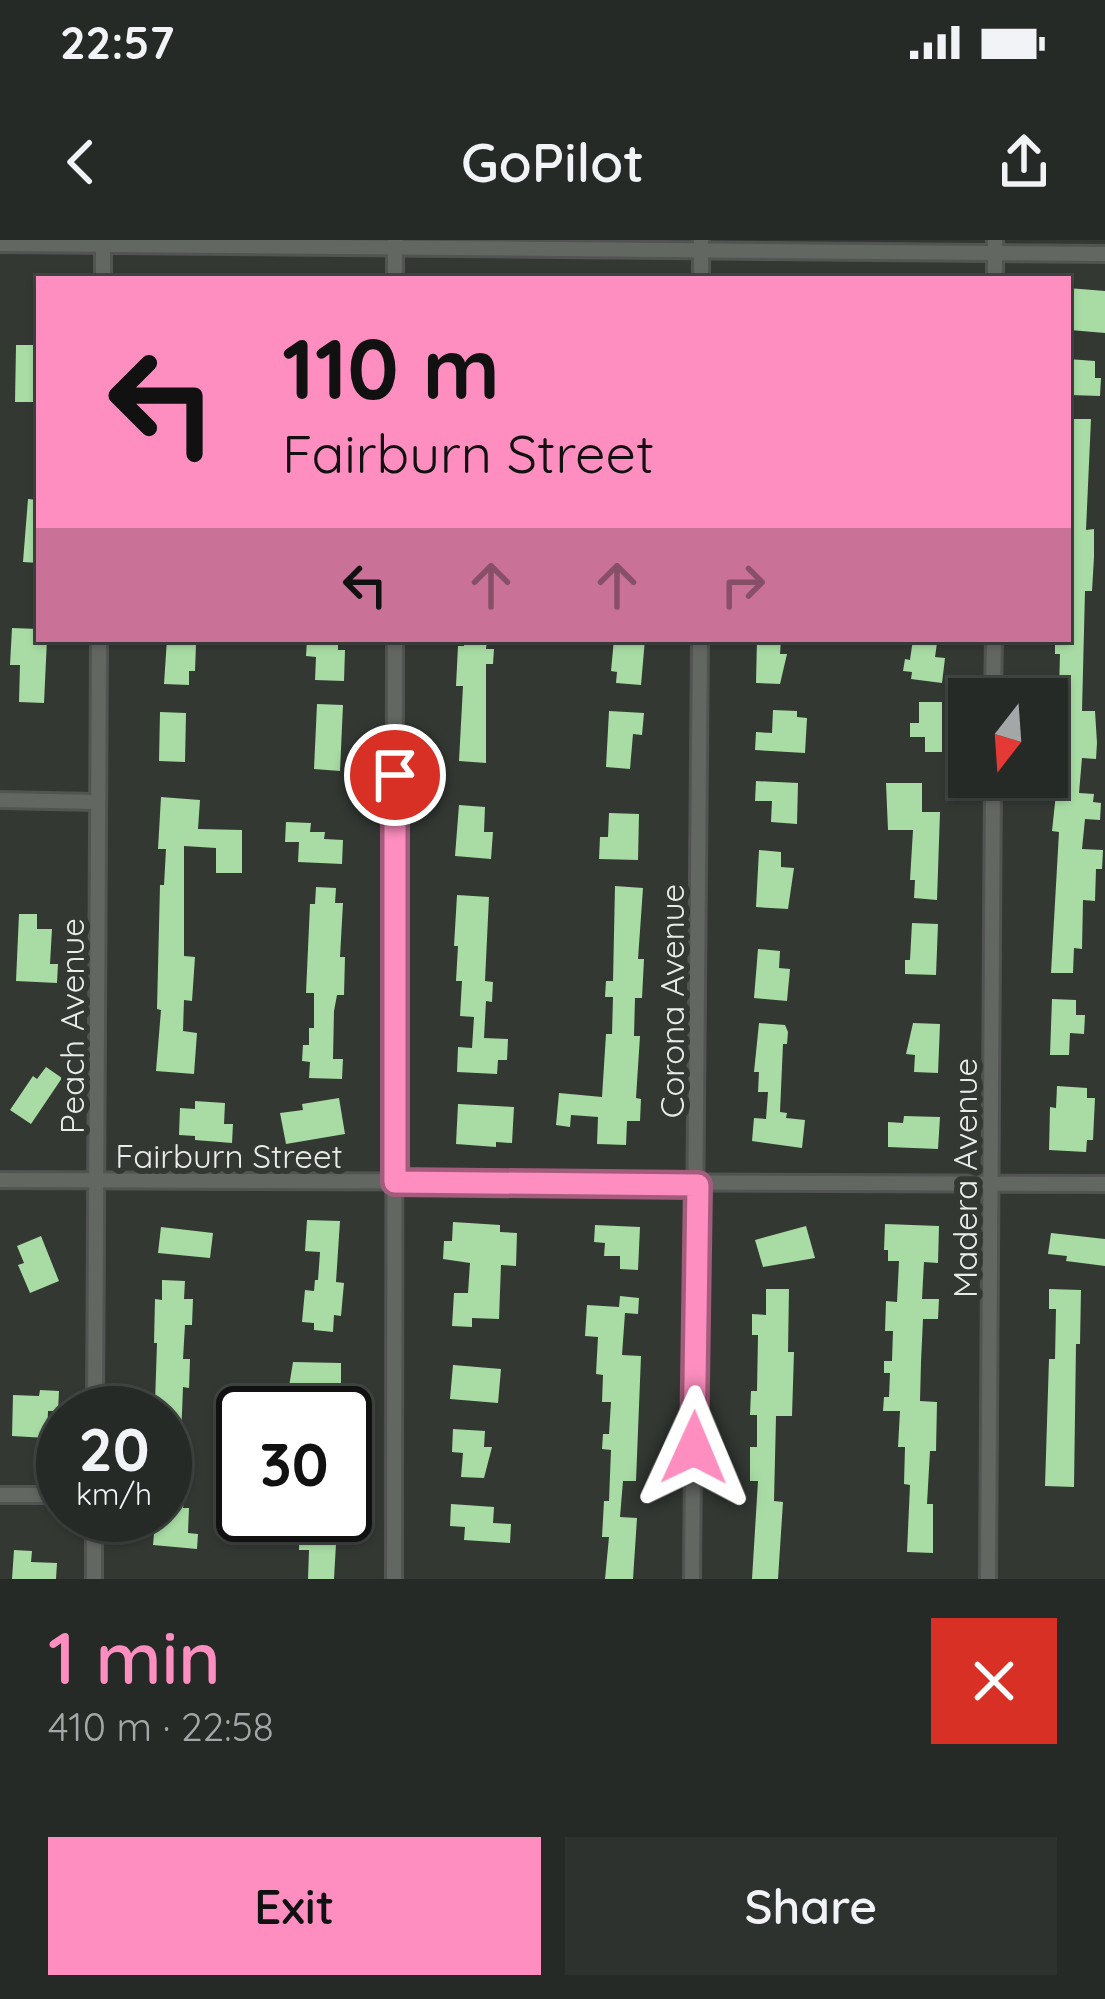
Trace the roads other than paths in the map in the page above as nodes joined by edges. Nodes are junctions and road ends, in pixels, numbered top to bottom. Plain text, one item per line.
1 (103, 243) edge
2 (0, 244) edge
3 (395, 244) edge
4 (701, 245) edge
5 (995, 247) edge
6 (1105, 254) edge
7 (103, 276) edge
8 (395, 276) edge
9 (701, 276) edge
10 (99, 642) edge
11 (395, 642) edge
12 (700, 642) edge
13 (994, 642) edge
14 (993, 678) edge
15 (993, 798) edge
16 (0, 800) edge
17 (98, 802) junction
18 (0, 1180) edge
19 (99, 1182) junction
20 (395, 1182) junction
21 (992, 1184) junction
22 (1105, 1184) edge
23 (698, 1185) junction
24 (95, 1386) edge
25 (0, 1495) edge
26 (36, 1495) edge
27 (94, 1542) edge
28 (94, 1579) edge
29 (394, 1579) edge
30 (692, 1579) edge
31 (988, 1579) edge

1 - 2 street
1 - 3 street
1 - 7 street
3 - 4 street
3 - 8 street
4 - 5 street
4 - 9 street
5 - 6 street
10 - 17 street, Peach Avenue
11 - 20 street
12 - 23 street, Corona Avenue
13 - 14 street
15 - 21 street, Madera Avenue
16 - 17 street
17 - 19 street, Peach Avenue
18 - 19 street, Fairburn Street
19 - 20 street, Fairburn Street
19 - 24 street, Peach Avenue
20 - 23 street, Fairburn Street
20 - 29 street
21 - 22 street, Fairburn Street
21 - 23 street, Fairburn Street
21 - 31 street, Madera Avenue
23 - 30 street, Corona Avenue
25 - 26 street
27 - 28 street

